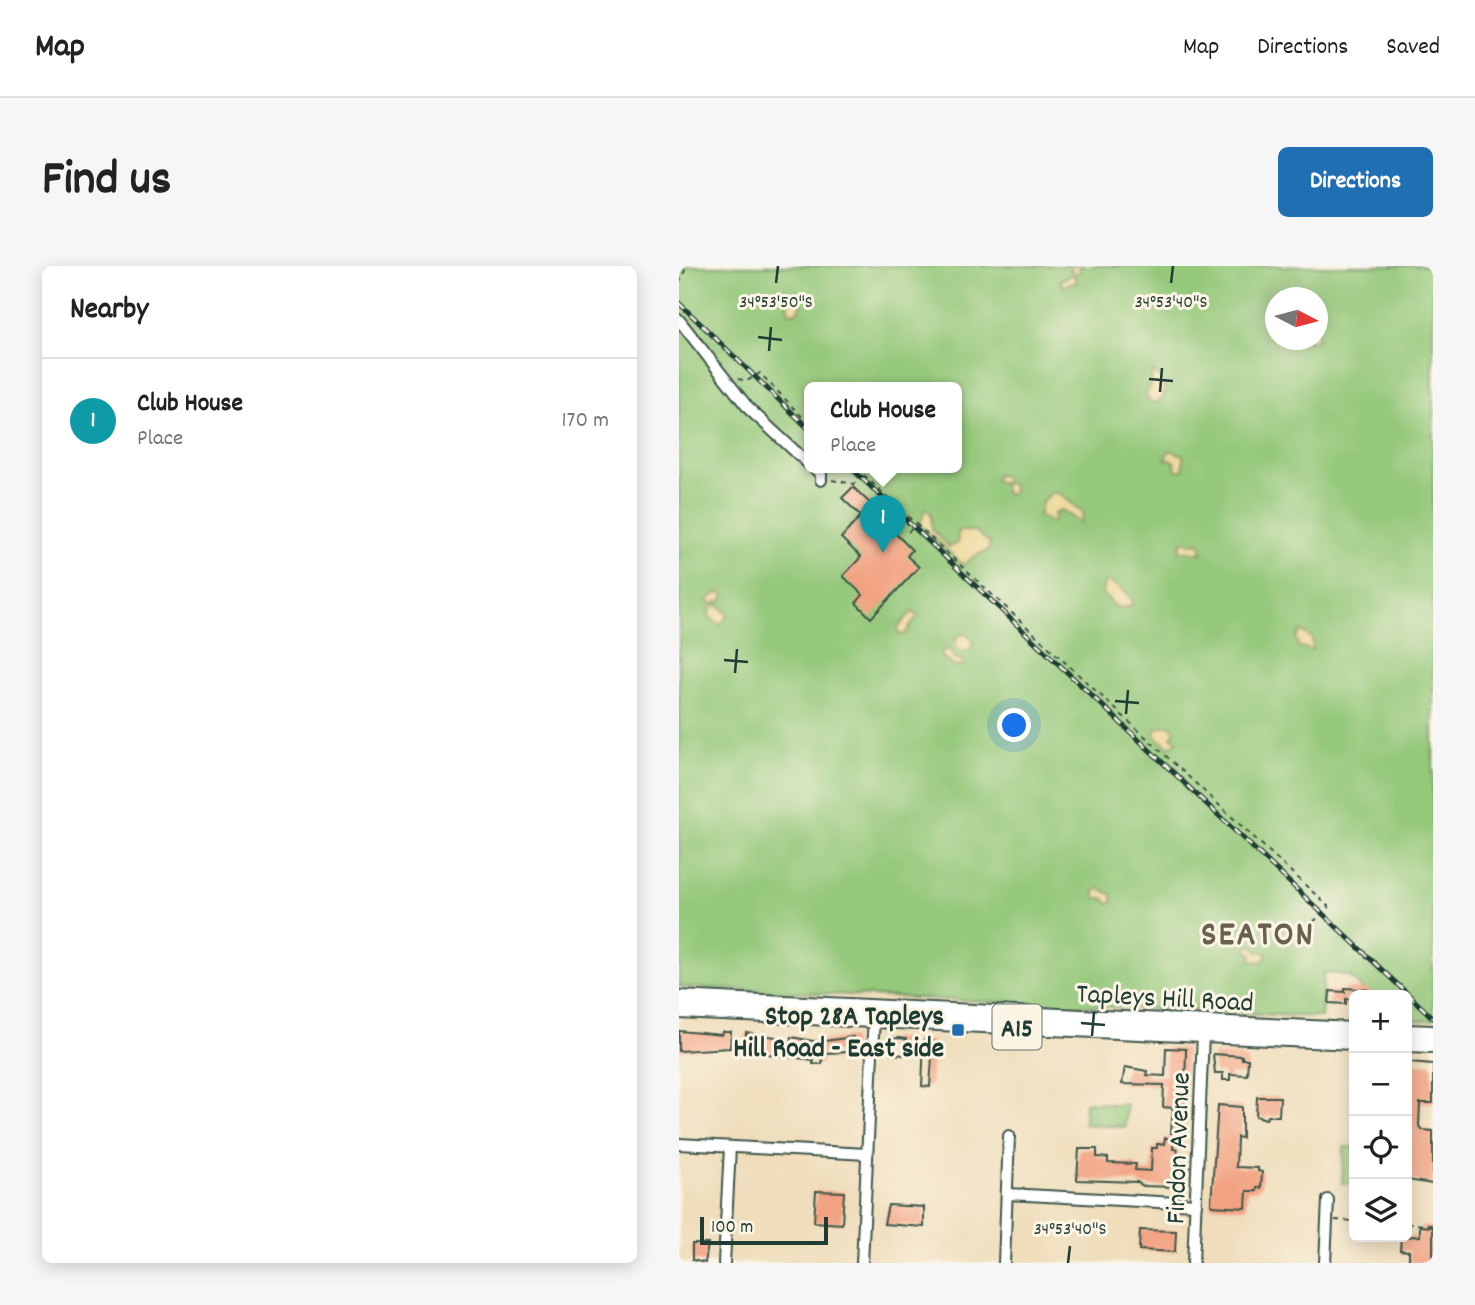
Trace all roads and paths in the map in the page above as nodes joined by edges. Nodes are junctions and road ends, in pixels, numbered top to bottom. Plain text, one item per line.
1 (687, 266) edge
2 (679, 284) edge
3 (679, 320) edge
4 (723, 376) junction
5 (804, 418) edge
6 (804, 459) edge
7 (816, 473) edge
8 (864, 475) joint
9 (821, 480) joint
10 (917, 525) junction
11 (908, 532) dead end
12 (1308, 927) dead end
13 (679, 998) edge
14 (679, 1011) edge
15 (874, 1014) junction
16 (1349, 1030) edge
17 (1412, 1034) edge
18 (1203, 1035) junction
19 (1349, 1042) edge
20 (1433, 1042) edge
21 (1412, 1044) edge
22 (1009, 1136) dead end
23 (679, 1144) edge
24 (730, 1147) junction
25 (867, 1154) junction
26 (1007, 1194) junction
27 (1328, 1200) dead end
28 (1196, 1204) junction
29 (1327, 1220) junction
30 (1349, 1221) edge
31 (1412, 1224) edge
32 (1433, 1225) edge
33 (724, 1263) edge
34 (862, 1263) edge
35 (1004, 1263) edge
36 (1193, 1263) edge
37 (1325, 1263) edge

1 - 2 path
3 - 4 street
4 - 5 path
4 - 6 street
7 - 9 street
8 - 9 path
8 - 10 path
10 - 11 path
10 - 12 path
13 - 15 main road, Tapleys Hill Road / A15
14 - 15 main road, Tapleys Hill Road / A15
15 - 16 main road, Tapleys Hill Road / A15
15 - 18 main road, Tapleys Hill Road / A15
15 - 25 street
17 - 20 main road
18 - 19 main road, Tapleys Hill Road / A15
18 - 28 street, Findon Avenue
20 - 21 main road
22 - 26 street
23 - 24 street
24 - 25 street
24 - 33 street
25 - 34 street
26 - 28 street
26 - 35 street
27 - 29 street
28 - 36 street, Findon Avenue
29 - 30 path
29 - 37 street
31 - 32 path

